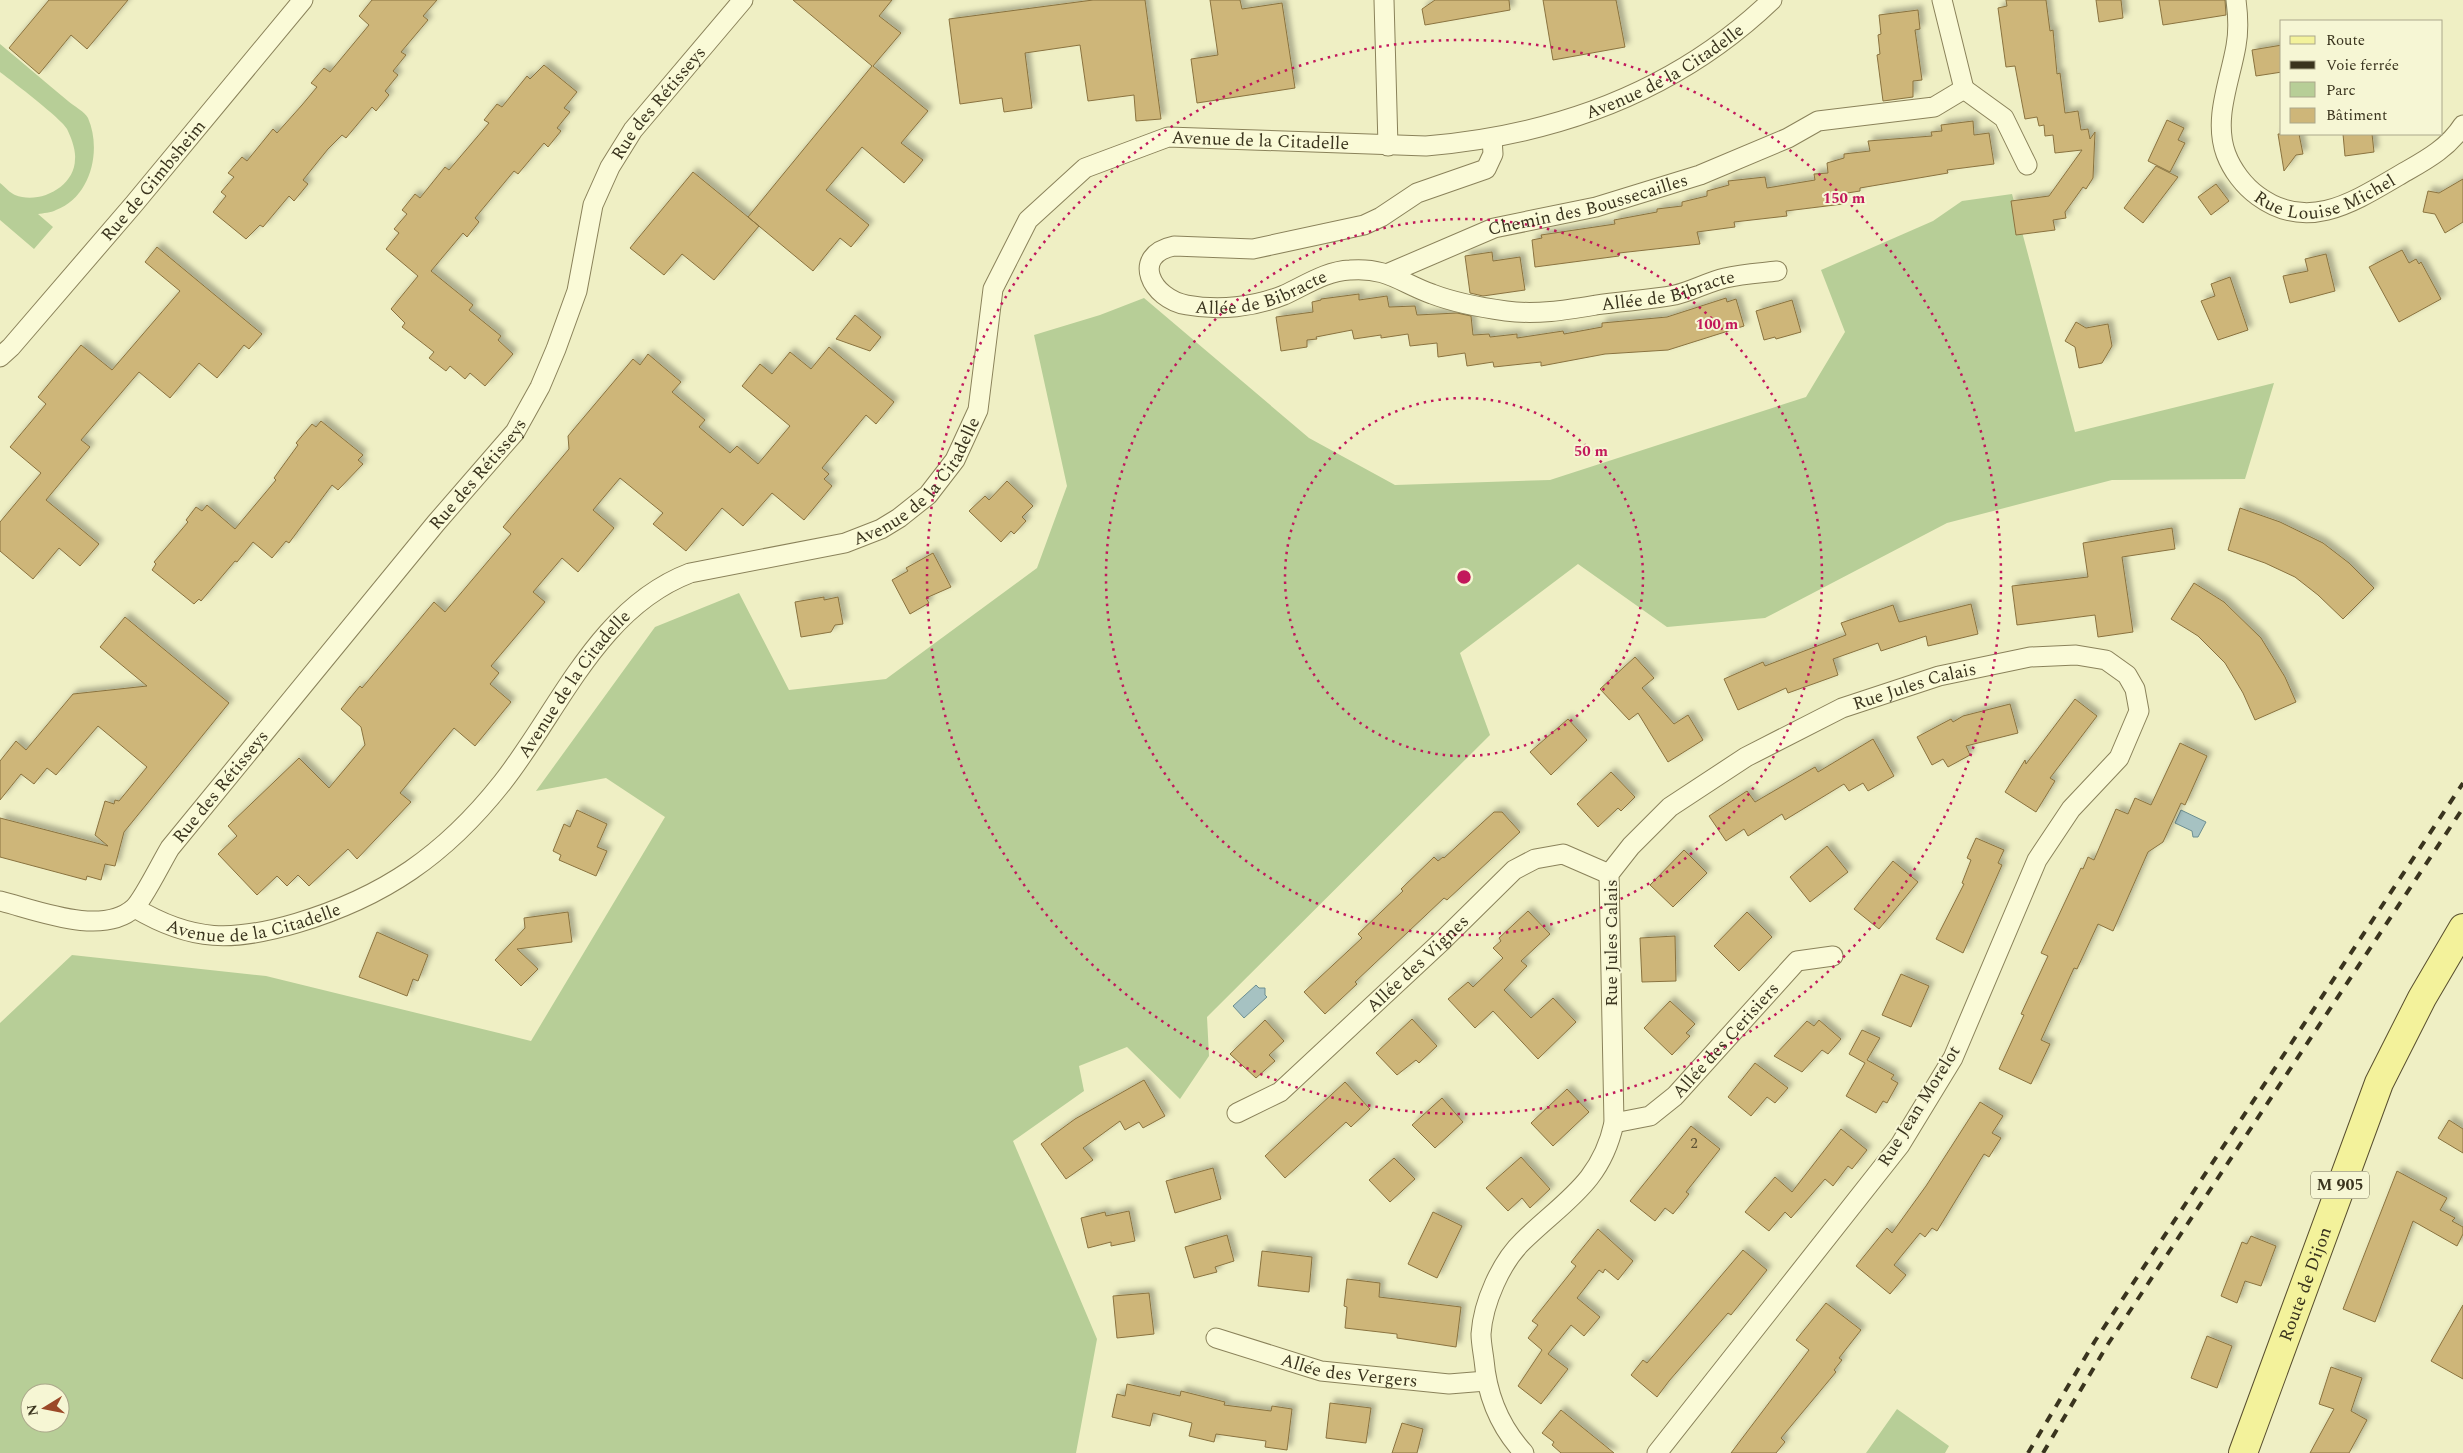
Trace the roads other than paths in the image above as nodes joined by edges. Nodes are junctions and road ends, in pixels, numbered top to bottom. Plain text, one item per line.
1 (303, 0) edge
2 (743, 0) edge
3 (1384, 0) edge
4 (1772, 0) edge
5 (1942, 0) edge
6 (2236, 0) edge
7 (1964, 89) junction
8 (2463, 126) edge
9 (1492, 138) junction
10 (1388, 146) junction
11 (2027, 165) dead end
12 (1778, 271) dead end
13 (1389, 273) junction
14 (0, 356) edge
15 (2127, 676) joint
16 (1609, 874) junction
17 (0, 901) edge
18 (135, 908) junction
19 (2463, 928) edge
20 (1833, 956) dead end
21 (1236, 1113) dead end
22 (1614, 1123) junction
23 (1216, 1338) dead end
24 (1486, 1381) junction
25 (1524, 1453) edge
26 (1657, 1453) edge
27 (2243, 1453) edge

1 - 14 street, Rue de Gimbsheim
2 - 18 street, Rue des Rétisseys
3 - 10 street
4 - 9 street, Avenue de la Citadelle
5 - 7 street
6 - 8 street, Rue Louise Michel
7 - 11 street
7 - 13 street, Chemin des Boussecailles
9 - 10 street, Avenue de la Citadelle
9 - 13 street, Allée de Bibracte
10 - 18 street, Avenue de la Citadelle
12 - 13 street, Allée de Bibracte
15 - 16 street, Rue Jules Calais
15 - 26 street, Rue Jean Morelot
16 - 21 street, Allée des Vignes
16 - 22 street, Rue Jules Calais
17 - 18 street
19 - 27 main road, Route de Dijon / M 905
20 - 22 street, Allée des Cerisiers
22 - 24 street, Rue Jules Calais
23 - 24 street, Allée des Vergers
24 - 25 street, Rue Jules Calais

